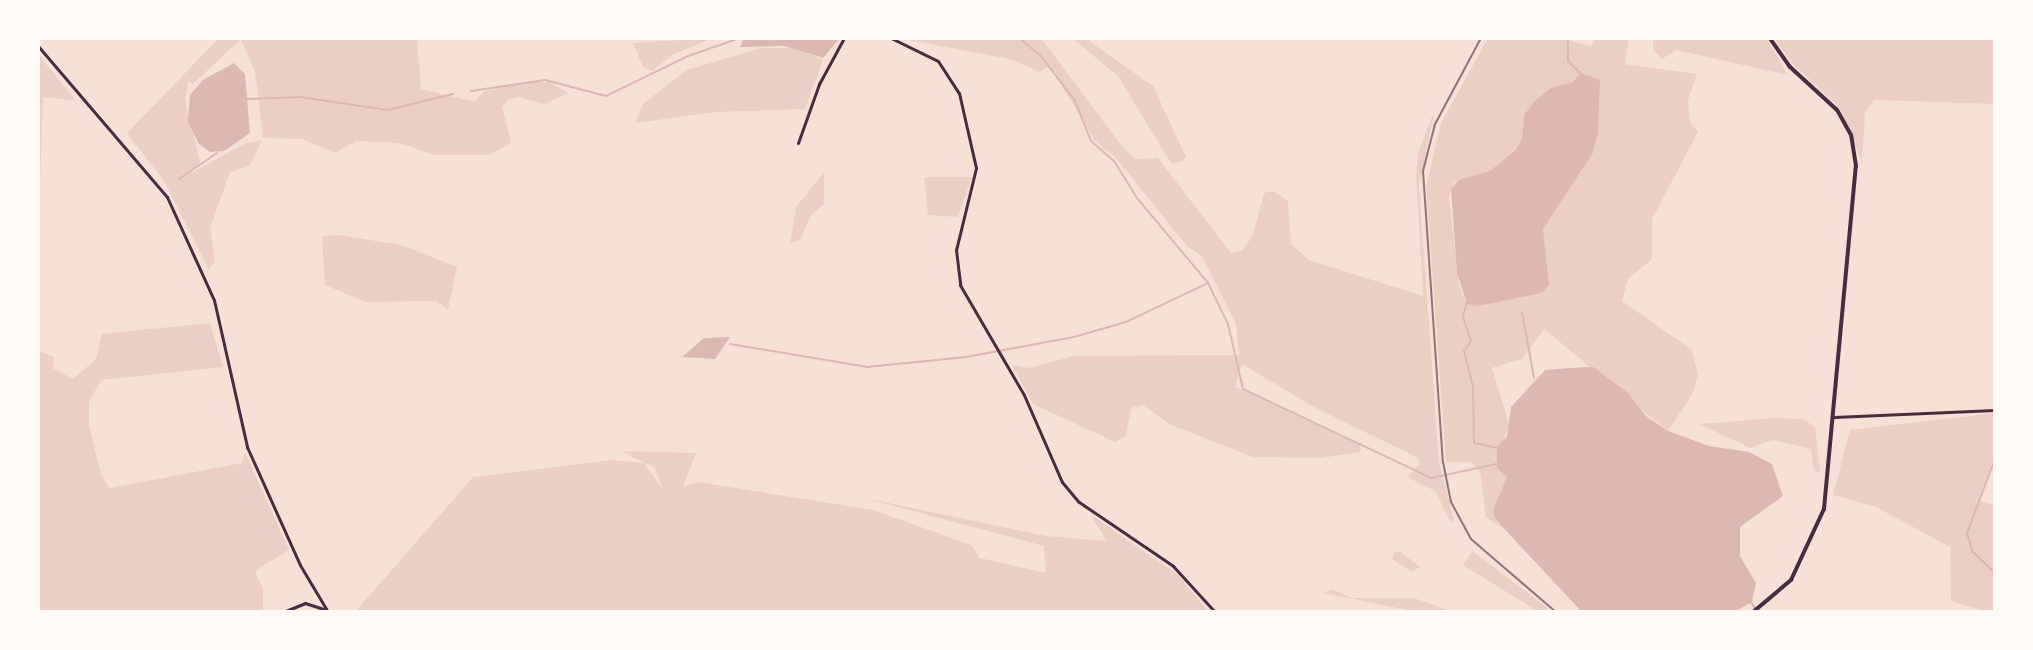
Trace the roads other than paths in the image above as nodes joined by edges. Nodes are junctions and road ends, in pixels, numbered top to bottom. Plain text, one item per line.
1 (844, 38) edge
2 (891, 38) edge
3 (1770, 38) edge
4 (38, 46) edge
5 (798, 143) dead end
6 (1995, 410) edge
7 (1834, 417) junction
8 (296, 607) junction
9 (327, 611) edge
10 (283, 612) edge
11 (298, 612) edge
12 (1215, 612) edge
13 (1753, 612) edge

1 - 5 street
2 - 12 street
3 - 7 main road
4 - 9 street
6 - 7 street
7 - 13 main road
8 - 9 street
8 - 10 street
8 - 11 street

